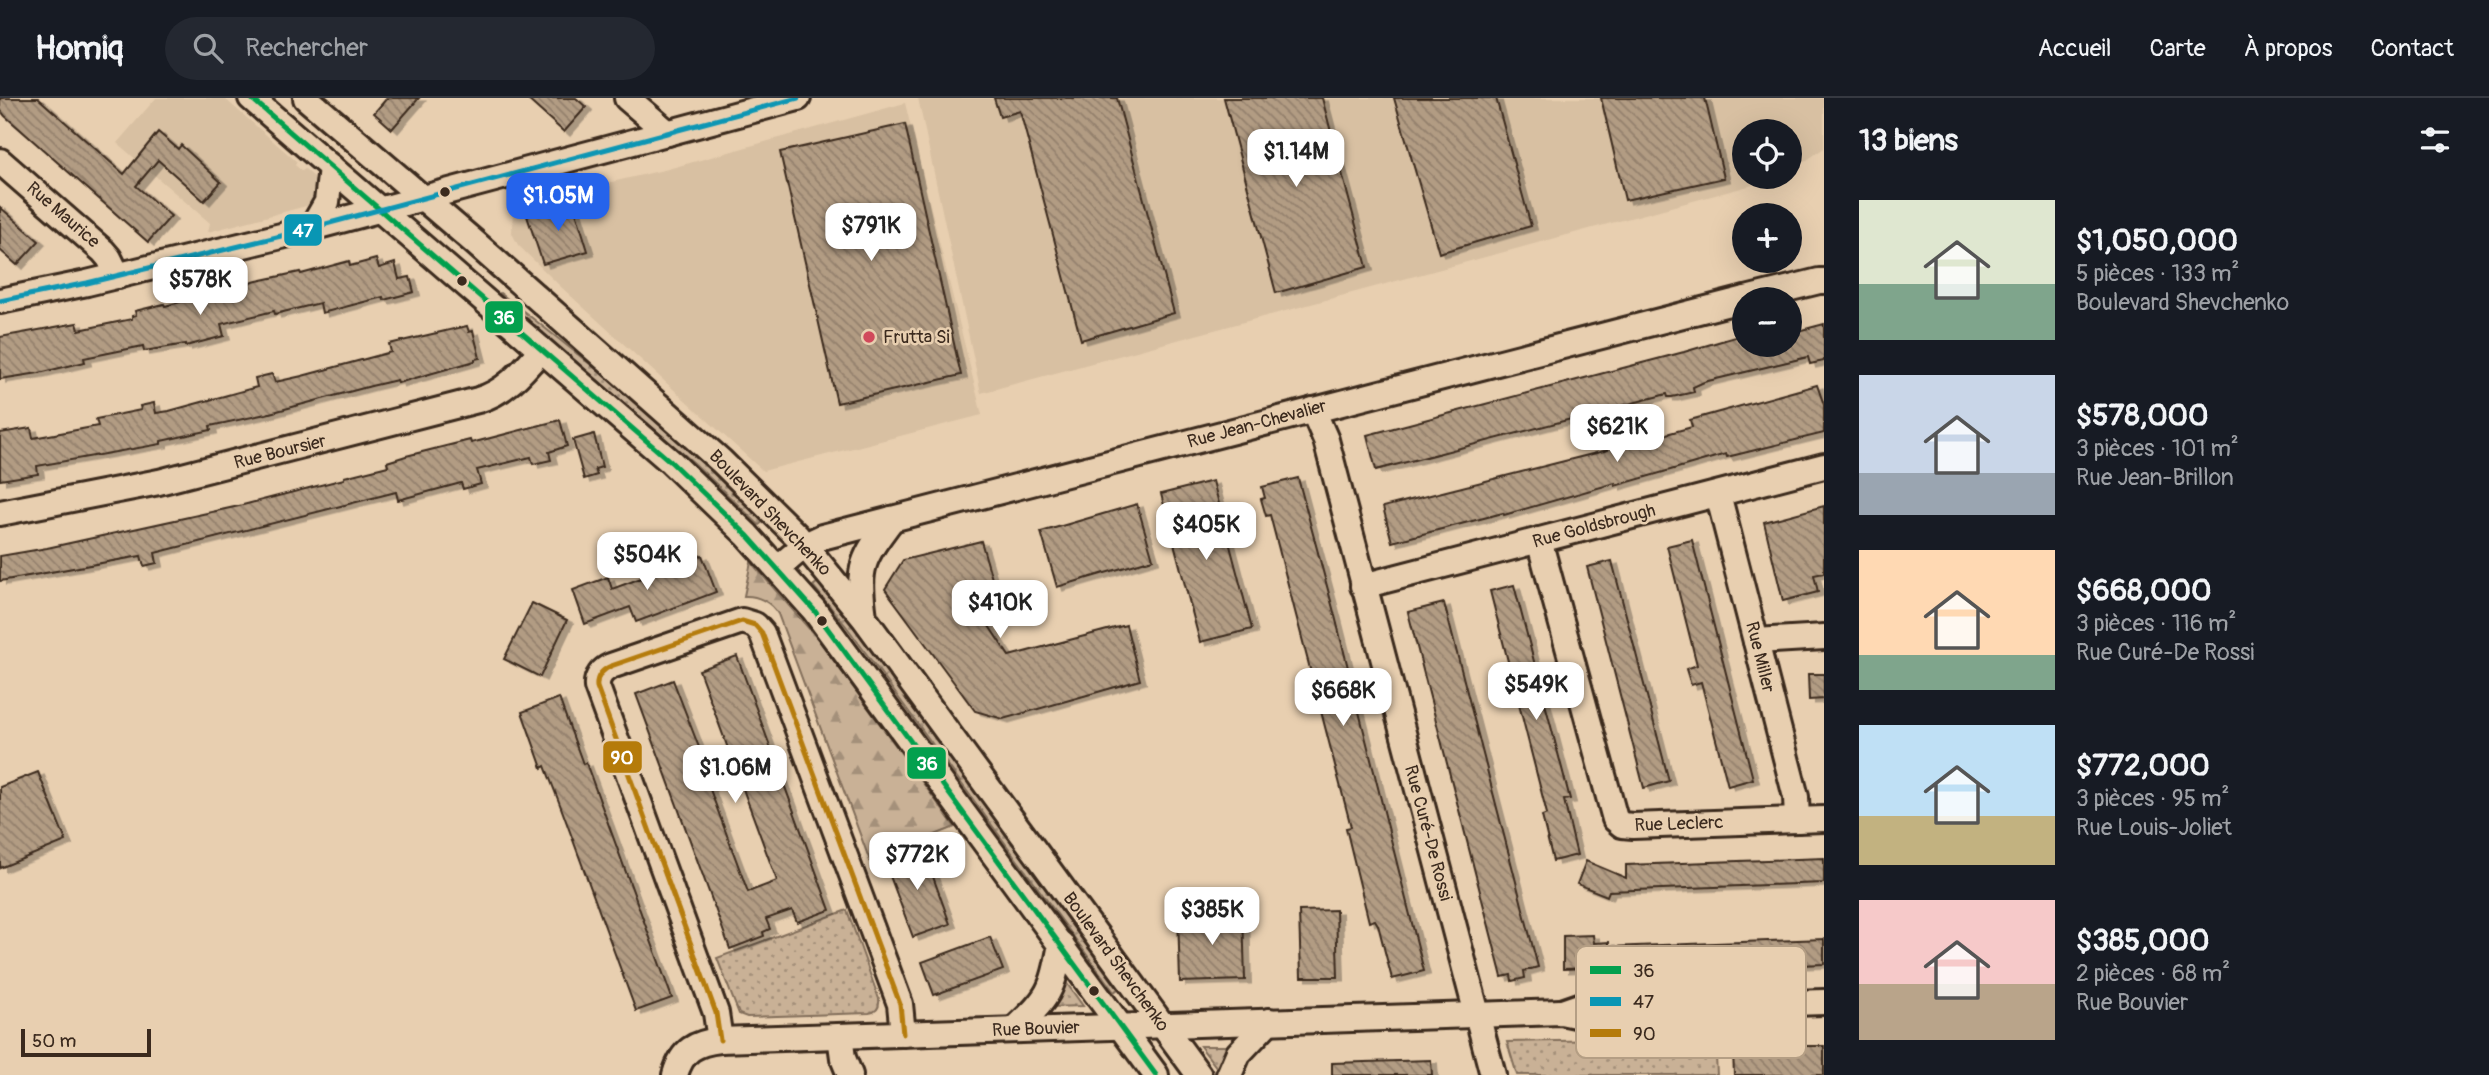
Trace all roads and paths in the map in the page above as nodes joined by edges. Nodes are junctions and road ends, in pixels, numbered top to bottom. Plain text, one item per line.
1 (251, 98) edge
2 (306, 98) edge
3 (627, 98) edge
4 (798, 98) edge
5 (668, 133) junction
6 (0, 161) edge
7 (331, 167) junction
8 (422, 198) junction
9 (380, 210) junction
10 (312, 228) junction
11 (118, 276) junction
12 (1824, 281) edge
13 (1794, 287) edge
14 (0, 301) edge
15 (1732, 302) edge
16 (541, 350) junction
17 (1313, 410) junction
18 (1824, 466) edge
19 (1718, 494) junction
20 (0, 513) edge
21 (892, 519) junction
22 (1539, 540) junction
23 (805, 545) junction
24 (778, 568) junction
25 (1363, 586) junction
26 (864, 618) junction
27 (1824, 637) edge
28 (1756, 641) junction
29 (1824, 819) edge
30 (1797, 820) junction
31 (1061, 944) junction
32 (1824, 1002) edge
33 (1806, 1003) edge
34 (1476, 1015) junction
35 (1576, 1015) edge
36 (1269, 1021) junction
37 (1162, 1025) junction
38 (1122, 1027) junction
39 (1014, 1030) junction
40 (903, 1034) junction
41 (840, 1036) junction
42 (720, 1040) junction
43 (675, 1075) edge
44 (850, 1075) edge
45 (1156, 1075) edge
46 (1199, 1075) edge
47 (1229, 1075) edge
48 (1493, 1075) edge

1 - 7 street, Boulevard Shevchenko
2 - 8 street, Boulevard Shevchenko
3 - 5 street
4 - 5 street
5 - 8 street
6 - 11 street, Rue Maurice
7 - 9 street, Boulevard Shevchenko
7 - 10 street
8 - 9 street
8 - 23 street, Boulevard Shevchenko
9 - 10 street
9 - 16 street, Boulevard Shevchenko
10 - 11 street
11 - 14 street
12 - 13 street, Rue Jean-Chevalier
15 - 17 street, Rue Jean-Chevalier
16 - 20 street, Rue Boursier
16 - 24 street, Boulevard Shevchenko
17 - 21 street, Rue Jean-Chevalier
17 - 25 street, Rue Curé-De Rossi
18 - 19 street, Rue Goldsbrough
19 - 22 street, Rue Goldsbrough
19 - 28 street, Rue Miller
21 - 23 street, Rue Jean-Chevalier
21 - 26 street
22 - 25 street, Rue Goldsbrough
22 - 30 street, Rue Leclerc
23 - 24 street, Rue Jean-Chevalier
23 - 26 street, Boulevard Shevchenko
24 - 31 street, Boulevard Shevchenko
25 - 34 street, Rue Curé-De Rossi
26 - 37 street, Boulevard Shevchenko
27 - 28 street
28 - 30 street, Rue Miller
29 - 30 street, Rue Leclerc
31 - 38 street, Boulevard Shevchenko
31 - 39 street
32 - 33 street, Rue Bouvier
34 - 35 street, Rue Bouvier
34 - 36 street, Rue Bouvier
34 - 48 street, Rue Curé-De Rossi
36 - 37 street, Rue Bouvier
36 - 47 street
37 - 38 street, Rue Bouvier
37 - 46 street, Boulevard Shevchenko
38 - 39 street, Rue Bouvier
38 - 45 street, Boulevard Shevchenko
39 - 40 street, Rue Bouvier
40 - 41 street, Rue Bouvier
40 - 42 street
41 - 42 street, Rue Bouvier
41 - 44 street
42 - 43 street, Rue Bouvier

